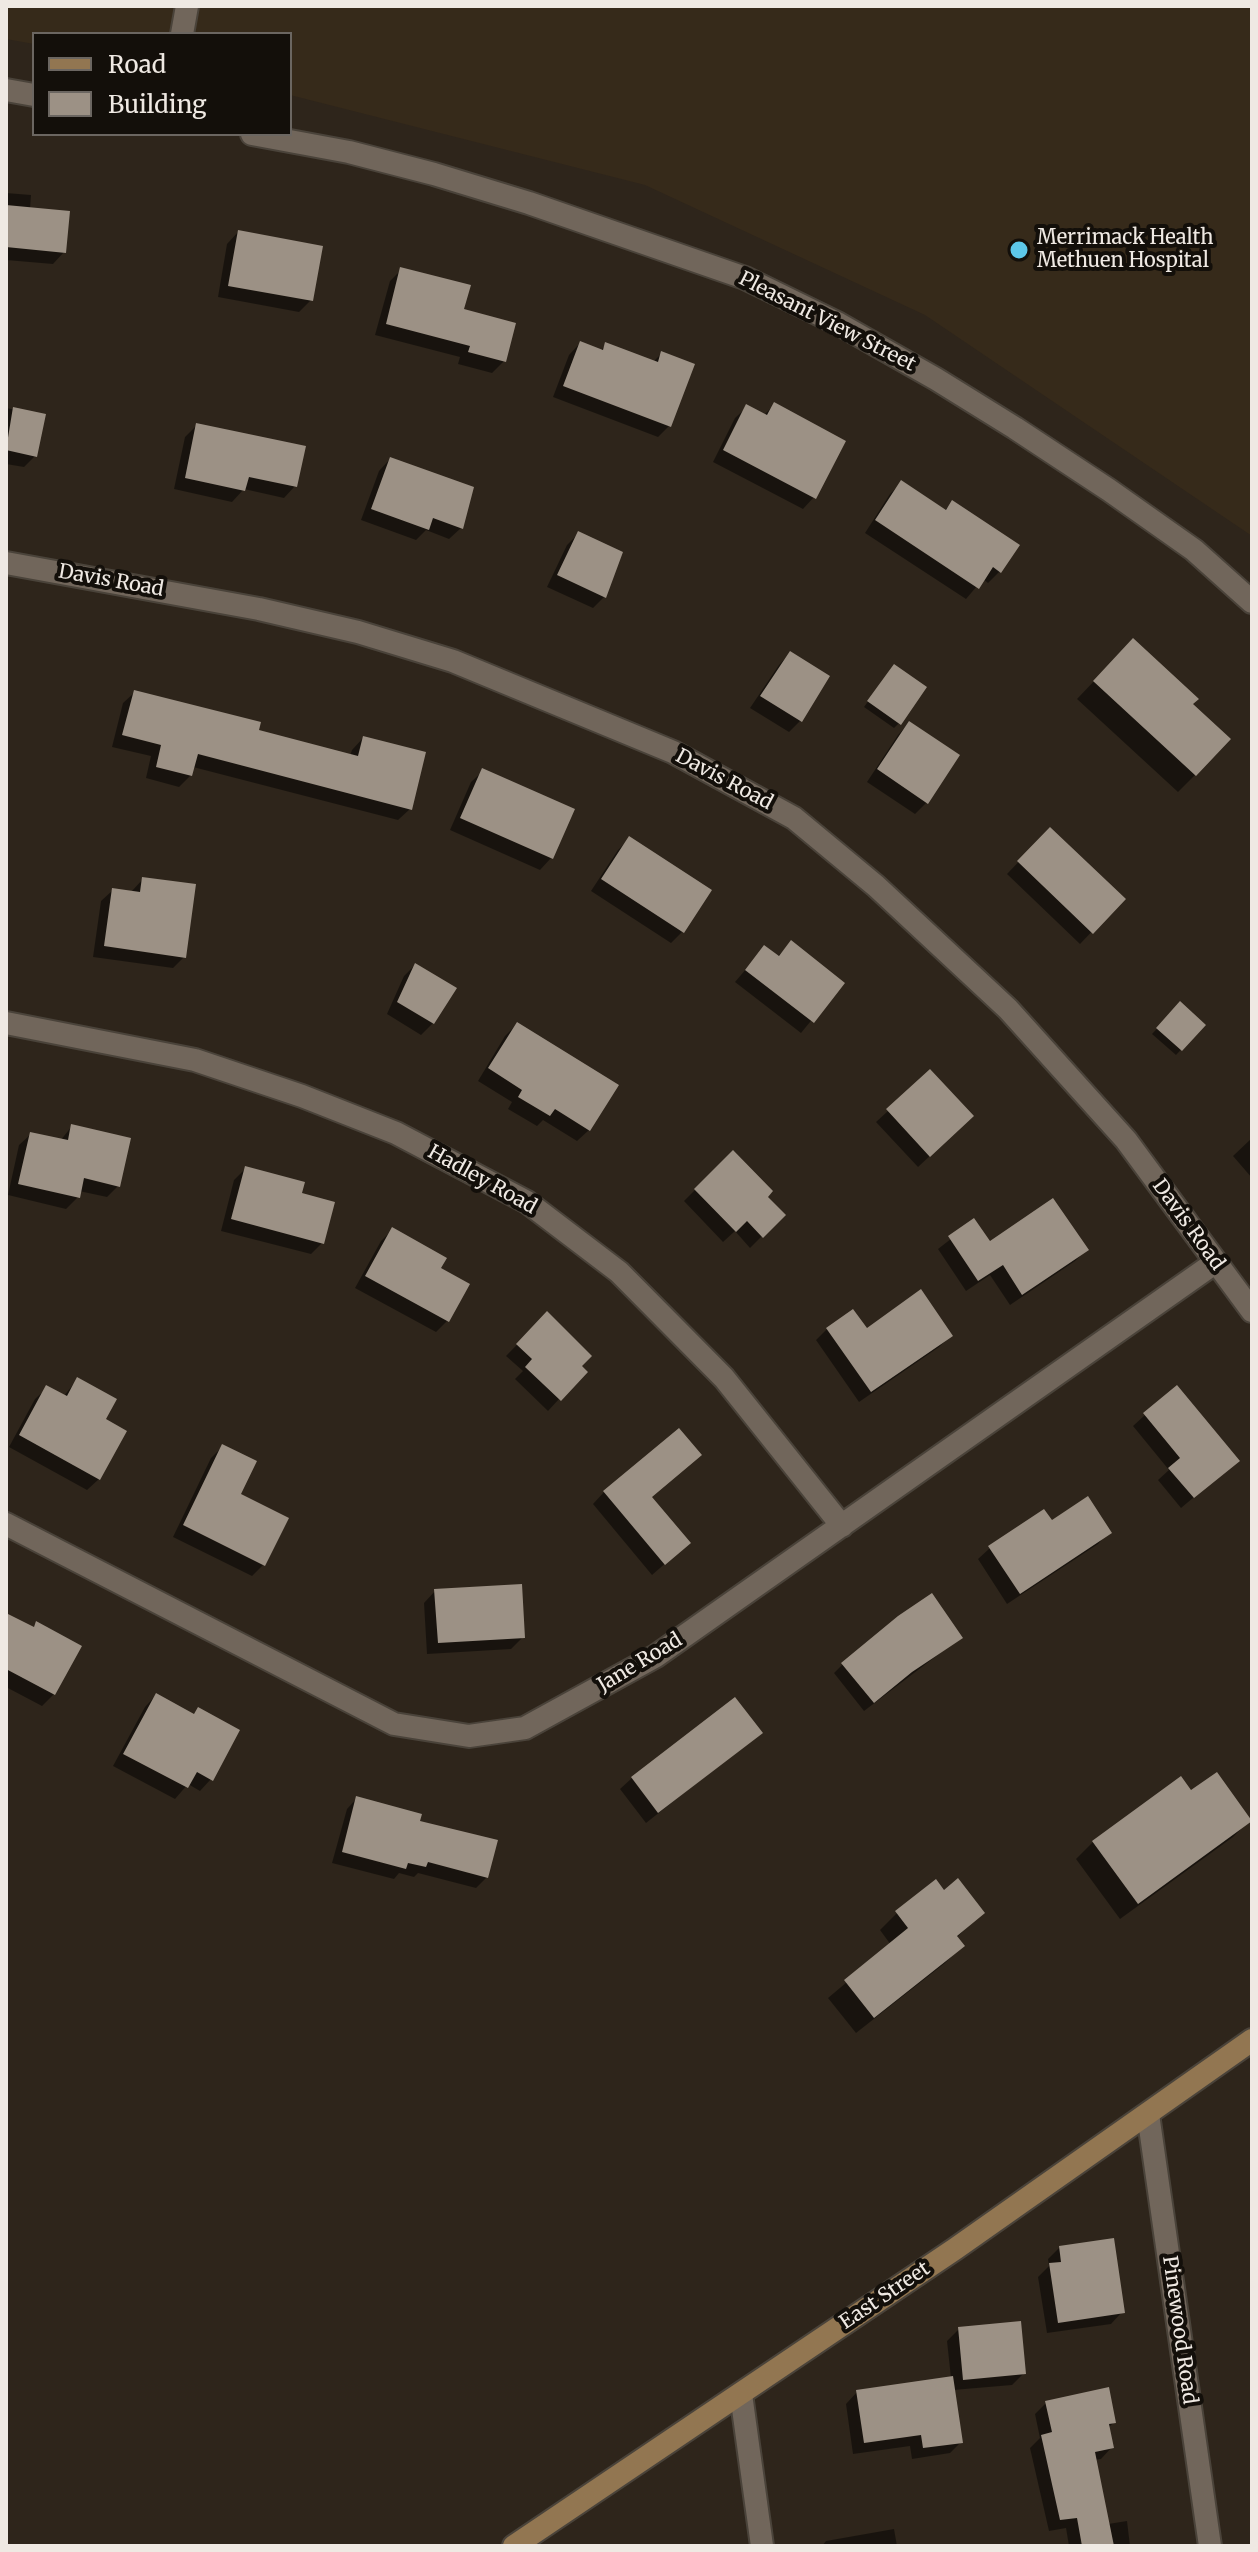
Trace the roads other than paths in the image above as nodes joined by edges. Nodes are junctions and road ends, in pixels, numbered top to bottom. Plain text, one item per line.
1 (187, 6) edge
2 (182, 32) edge
3 (6, 90) edge
4 (32, 95) edge
5 (263, 136) edge
6 (6, 563) edge
7 (1252, 602) edge
8 (6, 1023) edge
9 (1216, 1262) junction
10 (1252, 1311) edge
11 (6, 1524) edge
12 (842, 1526) junction
13 (1252, 2040) edge
14 (1148, 2114) junction
15 (741, 2394) junction
16 (514, 2546) edge
17 (762, 2546) edge
18 (1210, 2546) edge

1 - 2 street
3 - 4 street
5 - 7 street, Pleasant View Street
6 - 9 street, Davis Road
8 - 12 street, Hadley Road
9 - 10 street, Davis Road
9 - 12 street, Jane Road
11 - 12 street, Jane Road
13 - 14 main road, East Street
14 - 15 main road, East Street
14 - 18 street, Pinewood Road
15 - 16 main road, East Street
15 - 17 street

